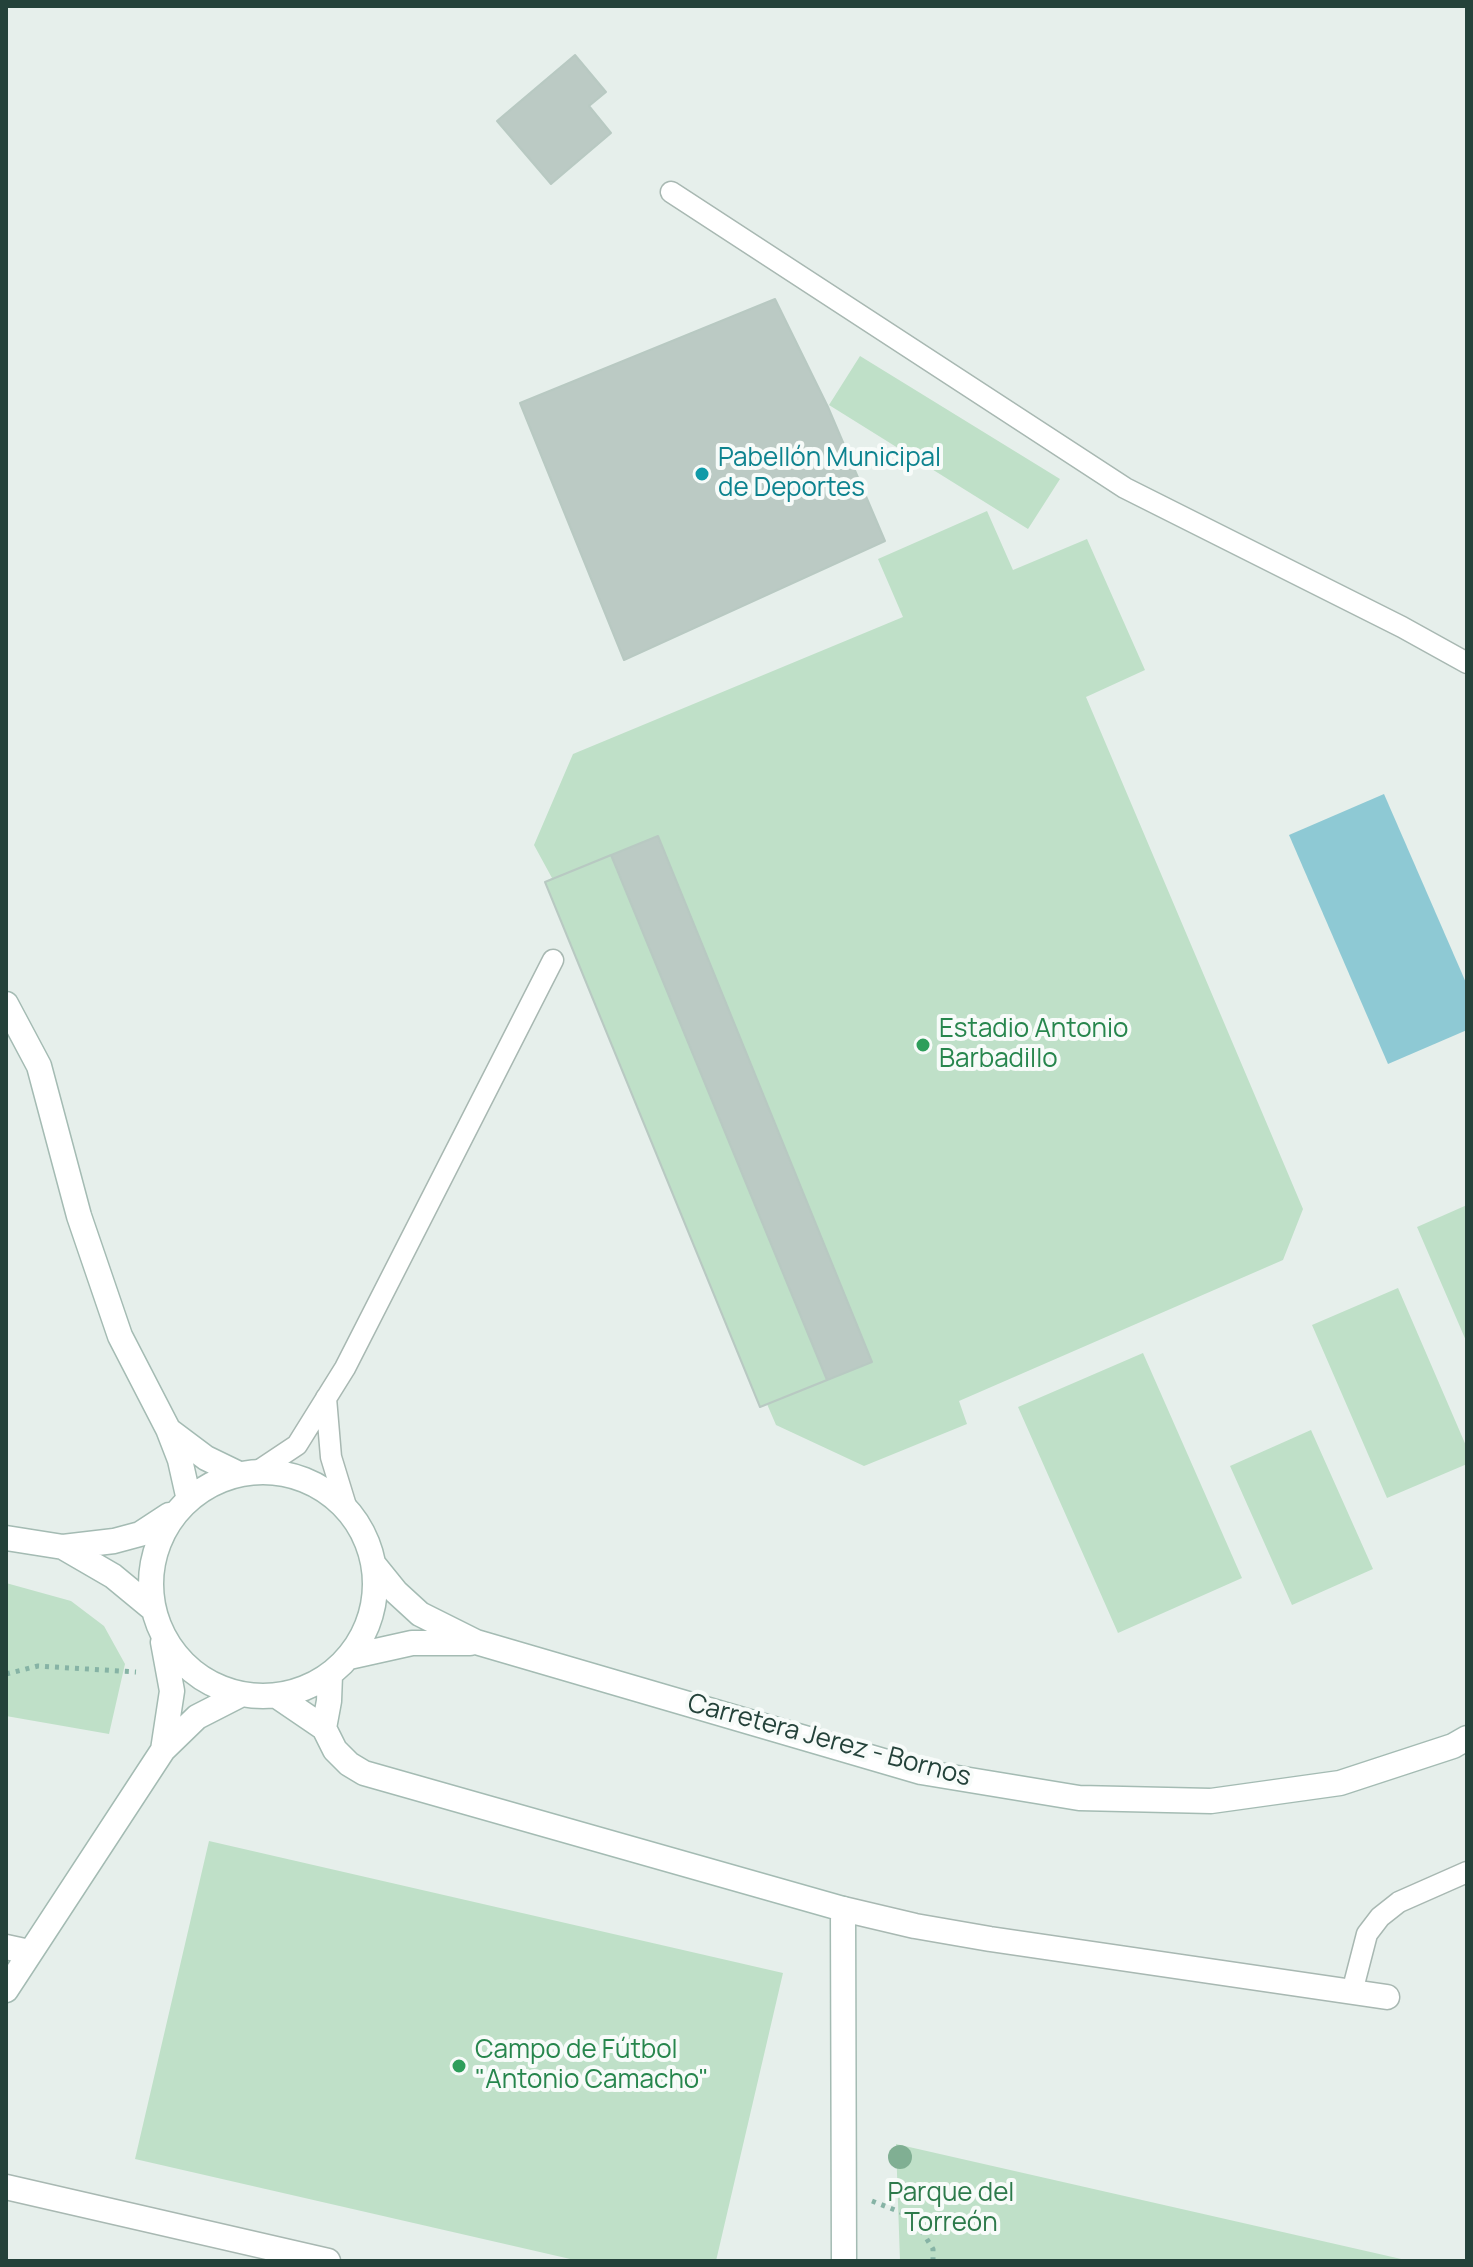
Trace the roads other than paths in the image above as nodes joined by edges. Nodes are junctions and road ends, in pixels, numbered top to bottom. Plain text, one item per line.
1 (671, 192) dead end
2 (1467, 663) edge
3 (553, 960) dead end
4 (6, 1004) edge
5 (326, 1398) junction
6 (168, 1429) junction
7 (249, 1472) junction
8 (185, 1503) junction
9 (346, 1506) junction
10 (6, 1538) edge
11 (63, 1547) junction
12 (375, 1566) junction
13 (153, 1609) junction
14 (162, 1636) junction
15 (476, 1642) junction
16 (349, 1657) junction
17 (330, 1675) junction
18 (240, 1695) junction
19 (277, 1696) junction
20 (324, 1728) junction
21 (1467, 1738) edge
22 (163, 1750) junction
23 (1467, 1872) edge
24 (843, 1909) junction
25 (18, 1950) edge
26 (6, 1990) edge
27 (1352, 1992) junction
28 (1387, 1997) dead end
29 (6, 2187) edge
30 (328, 2261) edge
31 (844, 2261) edge

1 - 2 lane
3 - 5 lane
4 - 6 street
5 - 7 lane
5 - 9 lane
6 - 7 street
6 - 8 street
7 - 8 street
7 - 9 street
8 - 11 street
8 - 13 street
9 - 12 street
10 - 11 street
11 - 13 street
12 - 15 street, Carretera Jerez - Bornos
12 - 16 street
13 - 14 street
14 - 18 street
14 - 22 street
15 - 16 street, Carretera Jerez - Bornos
15 - 21 street, Carretera Jerez - Bornos
16 - 17 street
17 - 19 street
17 - 20 street
18 - 19 street
18 - 22 street
19 - 20 street
20 - 24 street
22 - 25 street
23 - 27 lane
24 - 27 street
24 - 31 street
25 - 26 street
27 - 28 street
29 - 30 street

